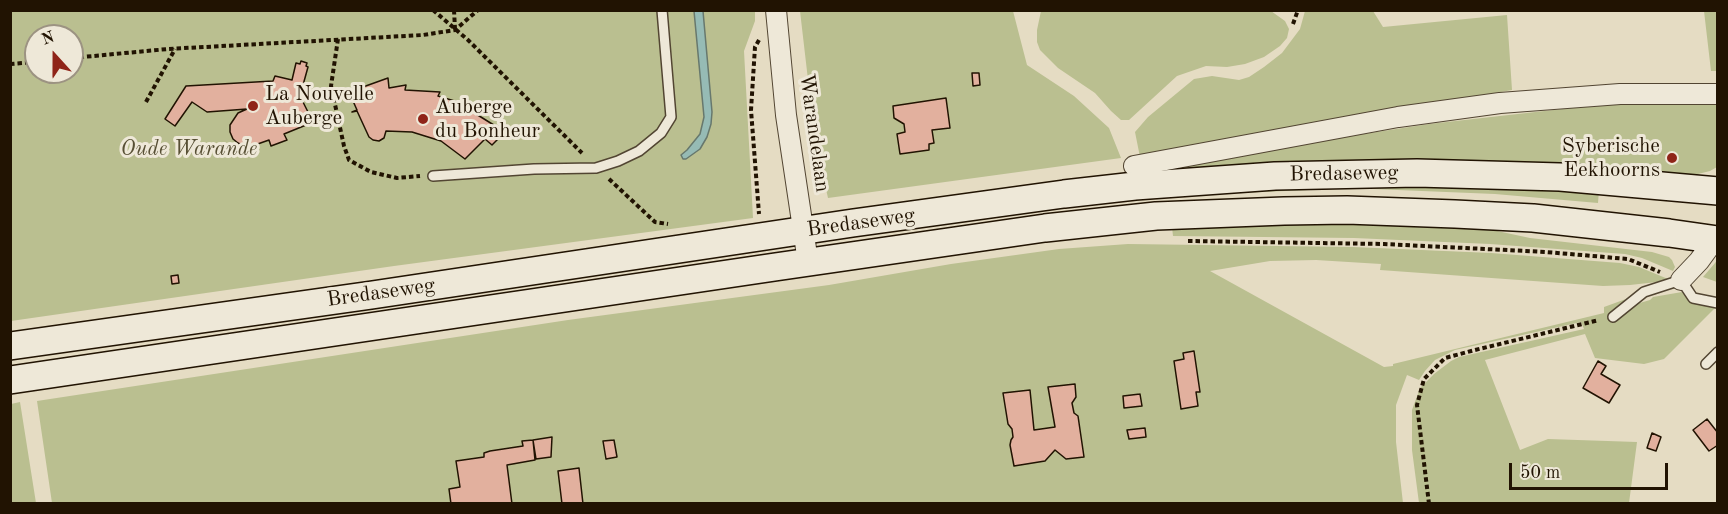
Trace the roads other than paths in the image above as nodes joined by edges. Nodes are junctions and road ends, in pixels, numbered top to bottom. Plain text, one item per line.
1 (662, 10) edge
2 (776, 10) edge
3 (1718, 94) edge
4 (1134, 166) dead end
5 (433, 176) road end
6 (1718, 191) edge
7 (803, 231) junction
8 (1716, 240) edge
9 (808, 262) junction
10 (1681, 279) junction
11 (1718, 303) edge
12 (1613, 317) road end
13 (160, 324) junction
14 (10, 345) edge
15 (1718, 352) edge
16 (161, 358) junction
17 (1706, 364) dead end
18 (10, 380) edge

1 - 5 lane
2 - 7 street, Warandelaan
3 - 4 street, Bredaseweg
6 - 7 main road, Bredaseweg
7 - 9 street, Warandelaan
7 - 13 main road, Bredaseweg
8 - 9 main road, Bredaseweg
8 - 10 street
9 - 16 main road, Bredaseweg
10 - 11 lane
10 - 12 lane
13 - 14 main road, Bredaseweg
13 - 16 main road
15 - 17 lane
16 - 18 main road, Bredaseweg

